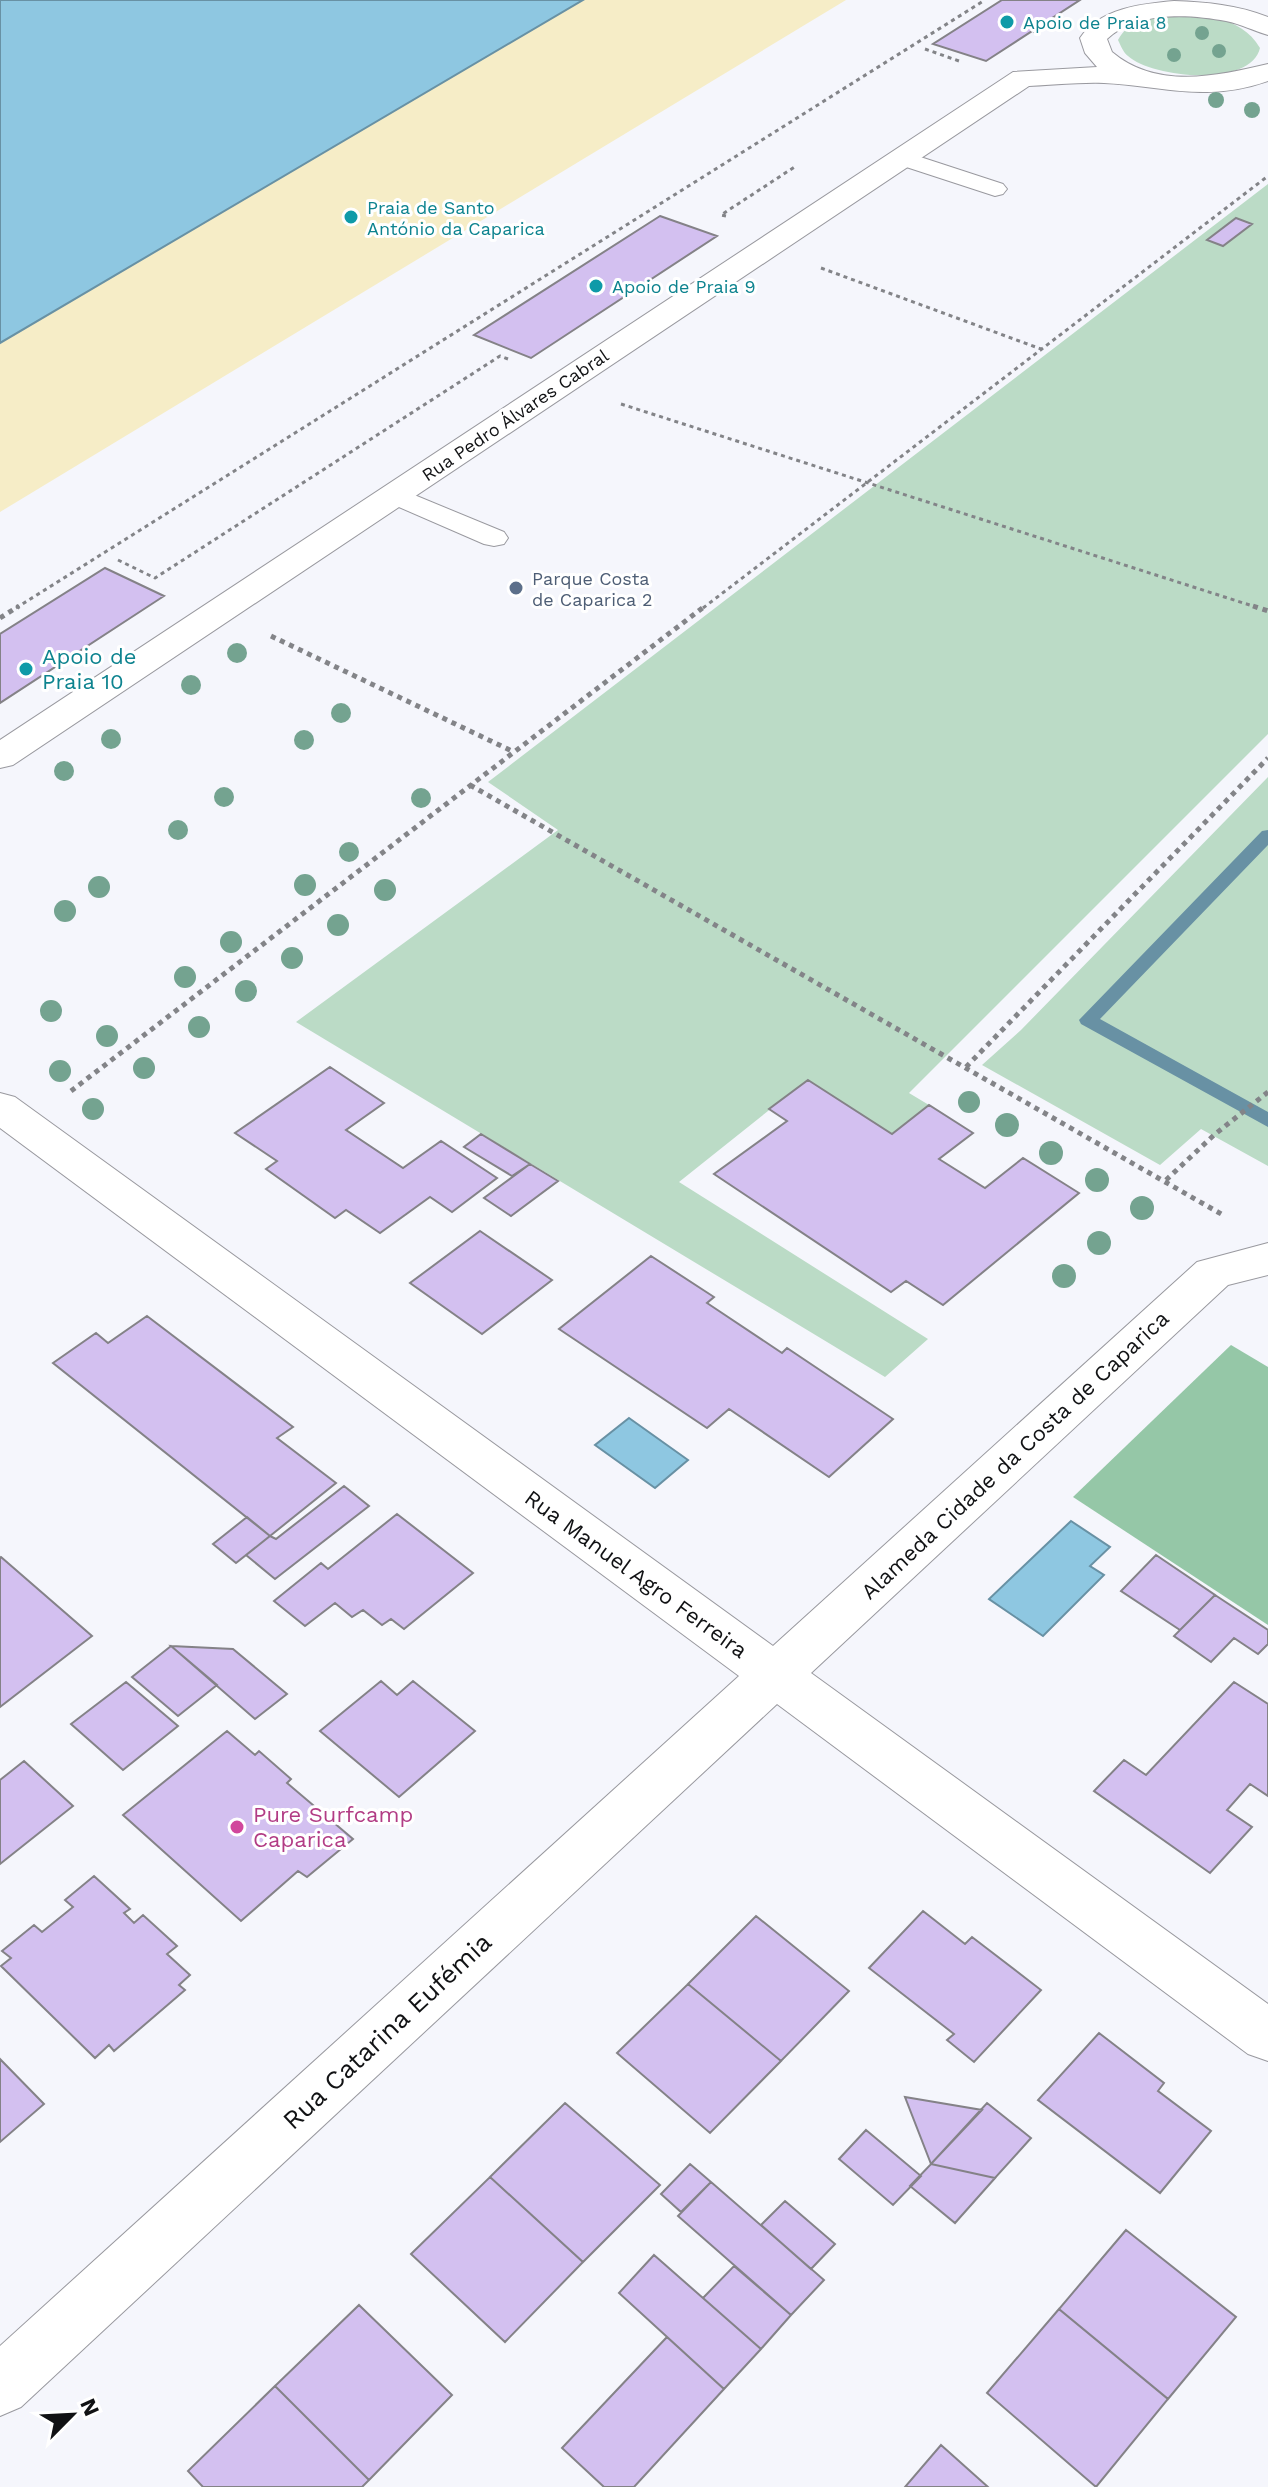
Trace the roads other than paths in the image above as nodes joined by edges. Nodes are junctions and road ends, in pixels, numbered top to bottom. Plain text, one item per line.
1 (1268, 27) edge
2 (1093, 38) junction
3 (1268, 72) edge
4 (1032, 76) junction
5 (1147, 79) junction
6 (902, 158) junction
7 (995, 189) dead end
8 (395, 495) junction
9 (494, 538) dead end
10 (0, 757) edge
11 (7, 1114) edge
12 (1268, 1259) edge
13 (775, 1676) junction
14 (1268, 2036) edge
15 (0, 2386) edge

1 - 2 street, Rua Pedro Álvares Cabral
2 - 4 street, Rua Pedro Álvares Cabral
2 - 5 street
3 - 5 street
4 - 5 street, Rua Pedro Álvares Cabral
4 - 6 street, Rua Pedro Álvares Cabral
6 - 7 lane
6 - 8 street, Rua Pedro Álvares Cabral
8 - 9 lane
8 - 10 street, Rua Pedro Álvares Cabral
11 - 13 street, Rua Manuel Agro Ferreira
12 - 13 street, Alameda Cidade da Costa de Caparica
13 - 14 street, Rua Manuel Agro Ferreira
13 - 15 street, Rua Catarina Eufémia

